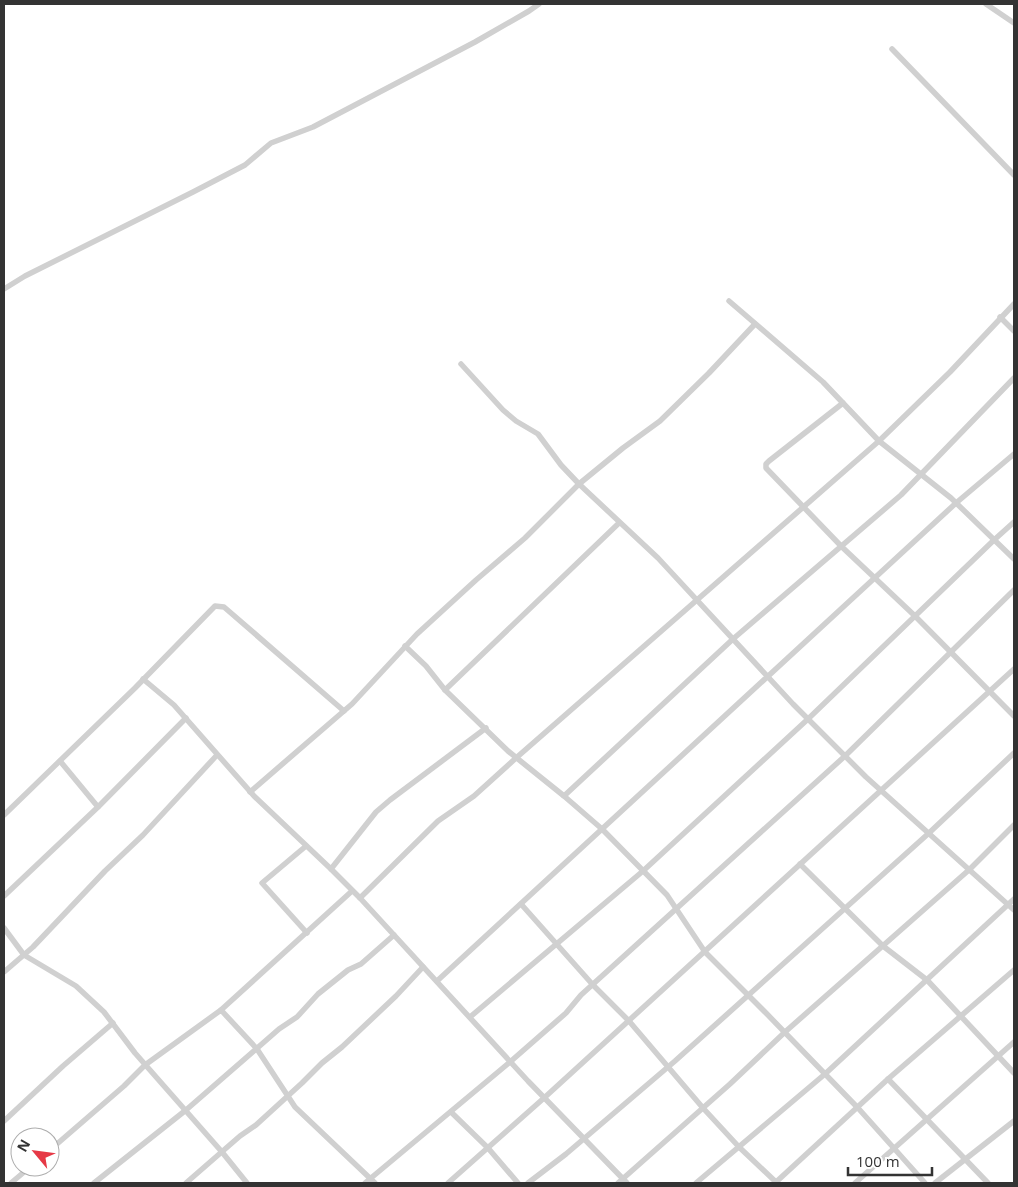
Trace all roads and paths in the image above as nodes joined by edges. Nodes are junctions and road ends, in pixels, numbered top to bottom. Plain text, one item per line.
1 (525, 4) edge
2 (539, 4) edge
3 (986, 4) edge
4 (529, 12) junction
5 (1014, 23) edge
6 (892, 49) dead end
7 (1014, 175) edge
8 (4, 289) edge
9 (729, 301) dead end
10 (1014, 304) edge
11 (1000, 317) junction
12 (755, 324) junction
13 (1014, 331) edge
14 (461, 364) dead end
15 (1014, 378) edge
16 (843, 403) junction
17 (879, 441) junction
18 (1014, 454) edge
19 (922, 474) junction
20 (579, 484) junction
21 (956, 503) junction
22 (804, 507) junction
23 (1014, 522) edge
24 (620, 523) junction
25 (994, 540) junction
26 (842, 547) junction
27 (1014, 559) edge
28 (875, 578) junction
29 (1014, 590) edge
30 (697, 599) junction
31 (915, 616) junction
32 (734, 639) junction
33 (405, 646) junction
34 (951, 652) junction
35 (1014, 668) edge
36 (768, 676) junction
37 (143, 679) junction
38 (445, 690) junction
39 (989, 692) junction
40 (344, 711) junction
41 (1014, 716) edge
42 (186, 718) junction
43 (808, 719) junction
44 (486, 728) junction
45 (1014, 752) edge
46 (217, 756) junction
47 (845, 756) junction
48 (516, 758) junction
49 (60, 761) junction
50 (881, 791) junction
51 (250, 792) junction
52 (564, 796) junction
53 (98, 807) junction
54 (4, 815) edge
55 (1014, 825) edge
56 (602, 830) junction
57 (929, 833) junction
58 (306, 846) junction
59 (800, 864) junction
60 (331, 868) junction
61 (970, 869) junction
62 (642, 871) junction
63 (352, 891) junction
64 (4, 896) edge
65 (360, 898) junction
66 (1014, 899) edge
67 (520, 904) junction
68 (1008, 904) junction
69 (844, 908) junction
70 (676, 909) junction
71 (1014, 910) edge
72 (4, 928) edge
73 (307, 933) junction
74 (394, 936) junction
75 (557, 944) junction
76 (883, 946) junction
77 (705, 952) junction
78 (24, 955) junction
79 (423, 967) junction
80 (1014, 970) edge
81 (4, 972) edge
82 (926, 980) junction
83 (437, 981) junction
84 (593, 985) junction
85 (748, 994) junction
86 (221, 1010) junction
87 (960, 1016) junction
88 (470, 1018) junction
89 (628, 1022) junction
90 (113, 1023) junction
91 (784, 1032) junction
92 (1014, 1042) edge
93 (257, 1049) junction
94 (998, 1056) junction
95 (510, 1062) junction
96 (145, 1065) junction
97 (667, 1067) junction
98 (1014, 1073) edge
99 (825, 1074) junction
100 (888, 1079) junction
101 (287, 1096) junction
102 (544, 1098) junction
103 (703, 1108) junction
104 (858, 1108) junction
105 (186, 1110) junction
106 (451, 1112) junction
107 (927, 1120) junction
108 (4, 1121) edge
109 (1014, 1121) edge
110 (584, 1139) junction
111 (60, 1141) edge
112 (739, 1147) junction
113 (488, 1148) junction
114 (895, 1148) junction
115 (222, 1152) junction
116 (966, 1160) junction
117 (625, 1181) edge
118 (370, 1182) edge
119 (94, 1183) edge
120 (186, 1183) edge
121 (247, 1183) edge
122 (448, 1183) edge
123 (518, 1183) edge
124 (528, 1183) edge
125 (618, 1183) edge
126 (696, 1183) edge
127 (776, 1183) edge
128 (855, 1183) edge
129 (925, 1183) edge
130 (935, 1183) edge
131 (988, 1183) edge

1 - 4 street
2 - 4 street
3 - 5 street
4 - 8 street
6 - 7 street
9 - 12 street
10 - 11 street
11 - 13 street
11 - 17 street
12 - 16 street
12 - 20 street
14 - 20 street
15 - 19 street
16 - 17 street
16 - 22 street
17 - 19 street
17 - 22 street
18 - 21 street
19 - 21 street
19 - 26 street
20 - 24 street
20 - 33 street
21 - 25 street
21 - 28 street
22 - 26 street
22 - 30 street
23 - 25 street
24 - 30 street
24 - 38 street
25 - 27 street
25 - 31 street
26 - 28 street
26 - 32 street
28 - 31 street
28 - 36 street
29 - 34 street
30 - 32 street
30 - 48 street
31 - 34 street
31 - 43 street
32 - 36 street
32 - 52 street
33 - 38 street
33 - 40 street
34 - 39 street
34 - 47 street
35 - 39 street
36 - 43 street
36 - 56 street
37 - 40 street
37 - 42 street
37 - 49 street
38 - 44 street
39 - 41 street
39 - 50 street
40 - 51 street
42 - 46 street
42 - 53 street
43 - 47 street
43 - 62 street
44 - 48 street
44 - 60 street
45 - 57 street
46 - 51 street
46 - 78 street
47 - 50 street
47 - 70 street
48 - 52 street
48 - 65 street
49 - 53 street
49 - 54 street
50 - 57 street
50 - 59 street
51 - 58 street
52 - 56 street
53 - 64 street
55 - 61 street
56 - 62 street
56 - 67 street
57 - 61 street
57 - 69 street
58 - 60 street
58 - 73 street
59 - 69 street
59 - 77 street
60 - 63 street
61 - 68 street
61 - 76 street
62 - 70 street
62 - 75 street
63 - 65 street
63 - 73 street
65 - 74 street
66 - 68 street
67 - 75 street
67 - 83 street
68 - 71 street
68 - 82 street
69 - 76 street
69 - 85 street
70 - 77 street
70 - 84 street
72 - 78 street
73 - 86 street
74 - 79 street
74 - 93 street
75 - 84 street
75 - 88 street
76 - 82 street
76 - 91 street
77 - 85 street
77 - 89 street
78 - 81 street
78 - 90 street
79 - 83 street
79 - 101 street
80 - 87 street
82 - 87 street
82 - 99 street
83 - 88 street
84 - 89 street
84 - 95 street
85 - 91 street
85 - 97 street
86 - 93 street
86 - 96 street
87 - 94 street
87 - 100 street
88 - 95 street
89 - 97 street
89 - 102 street
90 - 96 street
90 - 108 street
91 - 99 street
91 - 103 street
92 - 94 street
93 - 101 street
93 - 105 street
94 - 98 street
94 - 107 street
95 - 102 street
95 - 106 street
96 - 105 street
96 - 111 street
97 - 103 street
97 - 110 street
99 - 104 street
99 - 112 street
100 - 104 street
100 - 107 street
101 - 115 street
101 - 118 street
102 - 110 street
102 - 113 street
103 - 112 street
103 - 117 street
104 - 114 street
104 - 127 street
105 - 115 street
105 - 119 street
106 - 113 street
106 - 118 street
107 - 114 street
107 - 116 street
109 - 116 street
110 - 117 street
110 - 124 street
112 - 126 street
112 - 127 street
113 - 122 street
113 - 123 street
114 - 128 street
114 - 129 street
115 - 120 street
115 - 121 street
116 - 130 street
116 - 131 street
117 - 125 street

